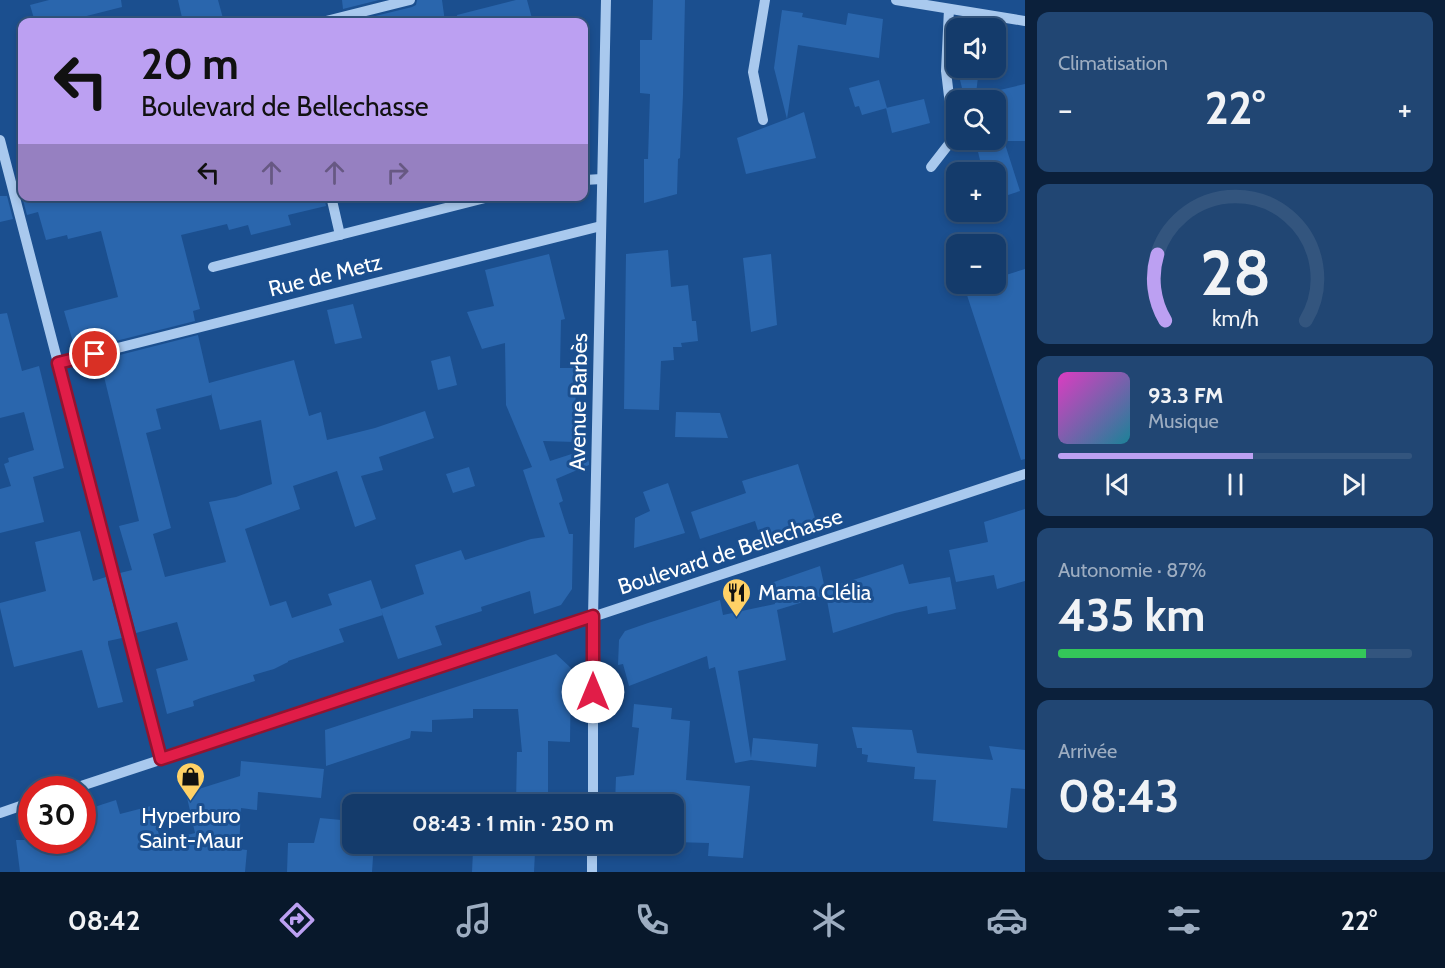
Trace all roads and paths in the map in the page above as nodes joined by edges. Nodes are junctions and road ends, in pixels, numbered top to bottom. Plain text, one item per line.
1 (410, 0) edge
2 (606, 0) edge
3 (765, 0) edge
4 (896, 0) edge
5 (949, 9) junction
6 (338, 18) edge
7 (1025, 21) edge
8 (763, 120) dead end
9 (0, 140) edge
10 (931, 167) dead end
11 (602, 179) junction
12 (588, 180) edge
13 (332, 201) edge
14 (473, 201) edge
15 (601, 226) junction
16 (340, 235) junction
17 (213, 267) dead end
18 (58, 363) junction
19 (1025, 474) edge
20 (593, 616) junction
21 (161, 759) junction
22 (96, 781) edge
23 (593, 794) edge
24 (18, 807) edge
25 (0, 813) edge
26 (592, 854) edge
27 (592, 872) edge

1 - 6 street
2 - 11 street, Avenue Barbès
3 - 8 street
4 - 5 street
5 - 7 street
5 - 10 street
9 - 18 street
11 - 12 street
11 - 15 street, Avenue Barbès
13 - 16 street
14 - 16 street
15 - 18 street, Rue de Metz
15 - 20 street, Avenue Barbès
16 - 17 street
18 - 21 street
19 - 20 street, Boulevard de Bellechasse
20 - 21 street, Boulevard de Bellechasse
20 - 23 street, Avenue Barbès
21 - 22 street, Boulevard de Bellechasse
24 - 25 street
26 - 27 street

